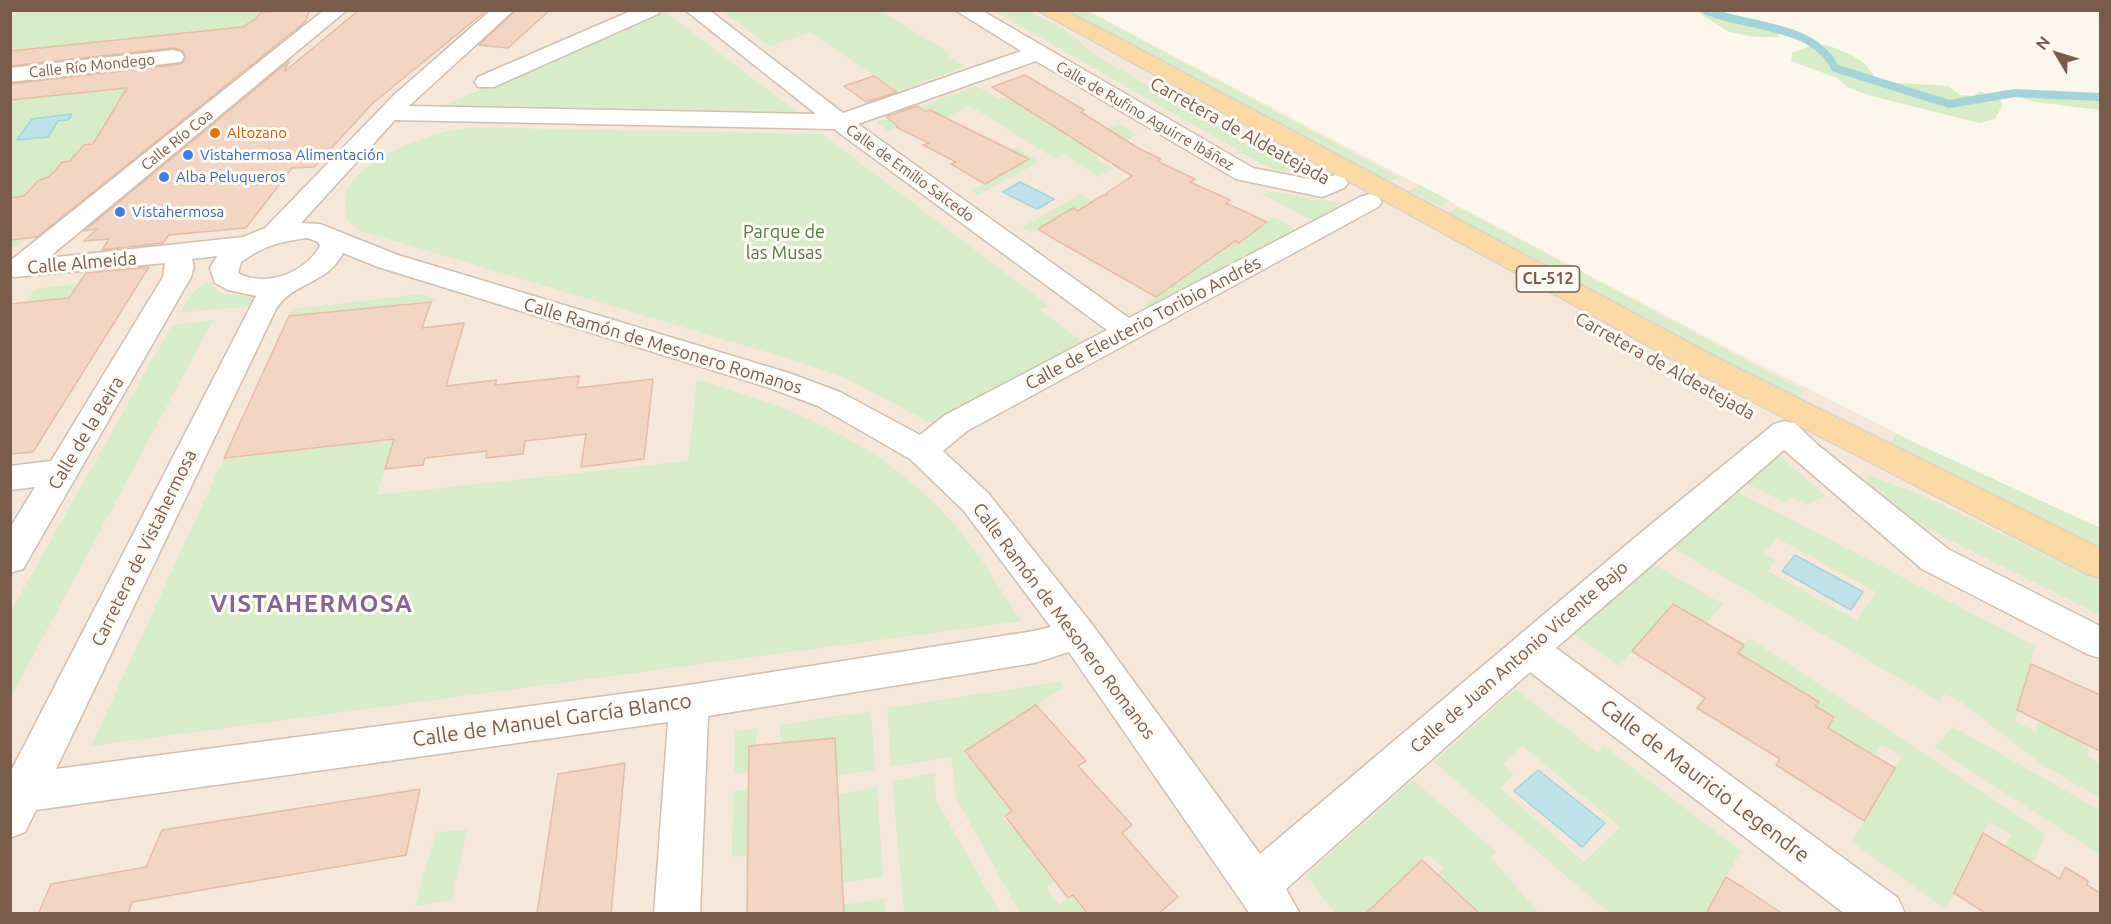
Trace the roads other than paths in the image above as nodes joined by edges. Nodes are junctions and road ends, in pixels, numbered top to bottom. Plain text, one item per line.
1 (337, 10) edge
2 (504, 10) edge
3 (651, 10) edge
4 (695, 10) edge
5 (965, 10) edge
6 (1055, 15) edge
7 (1037, 53) junction
8 (173, 57) dead end
9 (10, 75) edge
10 (486, 82) dead end
11 (1238, 112) junction
12 (389, 113) junction
13 (476, 115) junction
14 (840, 122) junction
15 (337, 167) junction
16 (1335, 183) junction
17 (316, 194) junction
18 (1369, 202) junction
19 (274, 234) junction
20 (325, 235) junction
21 (248, 244) junction
22 (166, 257) junction
23 (386, 261) junction
24 (225, 266) junction
25 (320, 267) junction
26 (14, 269) edge
27 (285, 284) junction
28 (160, 307) junction
29 (1128, 331) junction
30 (1785, 432) junction
31 (922, 451) junction
32 (62, 472) junction
33 (10, 478) edge
34 (2037, 534) junction
35 (10, 559) edge
36 (2100, 564) edge
37 (1078, 634) junction
38 (2100, 643) edge
39 (1528, 649) junction
40 (689, 702) junction
41 (15, 802) edge
42 (1267, 899) edge
43 (676, 914) edge
44 (1882, 914) edge

1 - 26 street, Calle Río Coa
2 - 12 street
3 - 10 street
4 - 14 street, Calle de Emilio Salcedo
5 - 7 street, Calle de Rufino Aguirre Ibáñez
6 - 11 main road, Carretera de Aldeatejada / CL-512
6 - 16 main road, Carretera de Aldeatejada / CL-512
7 - 14 street
7 - 16 street, Calle de Rufino Aguirre Ibáñez
8 - 9 street, Calle Río Mondego
11 - 16 main road
11 - 34 main road, Carretera de Aldeatejada / CL-512
12 - 13 street
12 - 15 street
13 - 14 street
13 - 15 street
14 - 29 street, Calle de Emilio Salcedo
15 - 17 street
16 - 18 main road, Carretera de Aldeatejada / CL-512
17 - 19 street
17 - 20 street
18 - 29 street, Calle de Eleuterio Toribio Andrés
18 - 30 main road, Carretera de Aldeatejada / CL-512
19 - 20 street
19 - 21 street
20 - 23 street, Calle Ramón de Mesonero Romanos
20 - 25 street
21 - 22 street, Calle Almeida
21 - 24 street, Calle de la Beira
22 - 24 street, Calle Almeida
22 - 26 street, Calle Almeida
22 - 28 street, Calle de la Beira
23 - 25 street, Calle Ramón de Mesonero Romanos
23 - 31 street, Calle Ramón de Mesonero Romanos
24 - 27 street
24 - 28 street, Calle de la Beira
25 - 27 street, Calle Ramón de Mesonero Romanos
27 - 41 street, Carretera de Vistahermosa
28 - 32 street, Calle de la Beira
29 - 31 street, Calle de Eleuterio Toribio Andrés
30 - 34 main road, Carretera de Aldeatejada / CL-512
30 - 38 street
30 - 39 street, Calle de Juan Antonio Vicente Bajo
31 - 37 street, Calle Ramón de Mesonero Romanos
32 - 33 street
32 - 35 street, Calle de la Beira
34 - 36 main road, Carretera de Aldeatejada / CL-512
37 - 40 street, Calle de Manuel García Blanco
37 - 42 street, Calle Ramón de Mesonero Romanos
39 - 42 street, Calle de Juan Antonio Vicente Bajo
39 - 44 street, Calle de Mauricio Legendre
40 - 41 street, Calle de Manuel García Blanco
40 - 43 street

